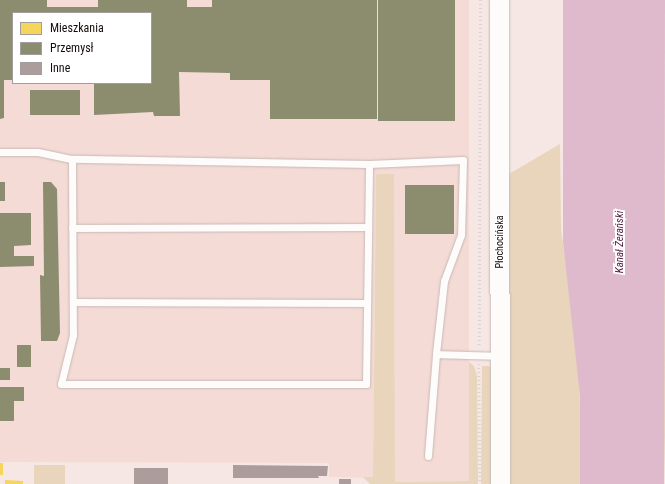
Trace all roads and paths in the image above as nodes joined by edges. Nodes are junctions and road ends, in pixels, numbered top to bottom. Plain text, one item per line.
1 (480, 0) edge
2 (500, 0) edge
3 (0, 152) edge
4 (72, 159) junction
5 (369, 164) junction
6 (368, 227) junction
7 (72, 228) junction
8 (73, 302) junction
9 (367, 303) junction
10 (436, 354) junction
11 (479, 356) junction
12 (500, 356) junction
13 (428, 456) dead end
14 (480, 484) edge
15 (500, 484) edge

1 - 11 path
2 - 12 main road, Płochocińska
3 - 4 lane
4 - 5 lane
4 - 7 lane
5 - 6 lane
5 - 10 lane
6 - 7 lane
6 - 9 lane
7 - 8 lane
8 - 9 lane
8 - 9 lane
10 - 11 lane
10 - 13 lane
11 - 12 lane
11 - 14 path
12 - 15 main road, Płochocińska

